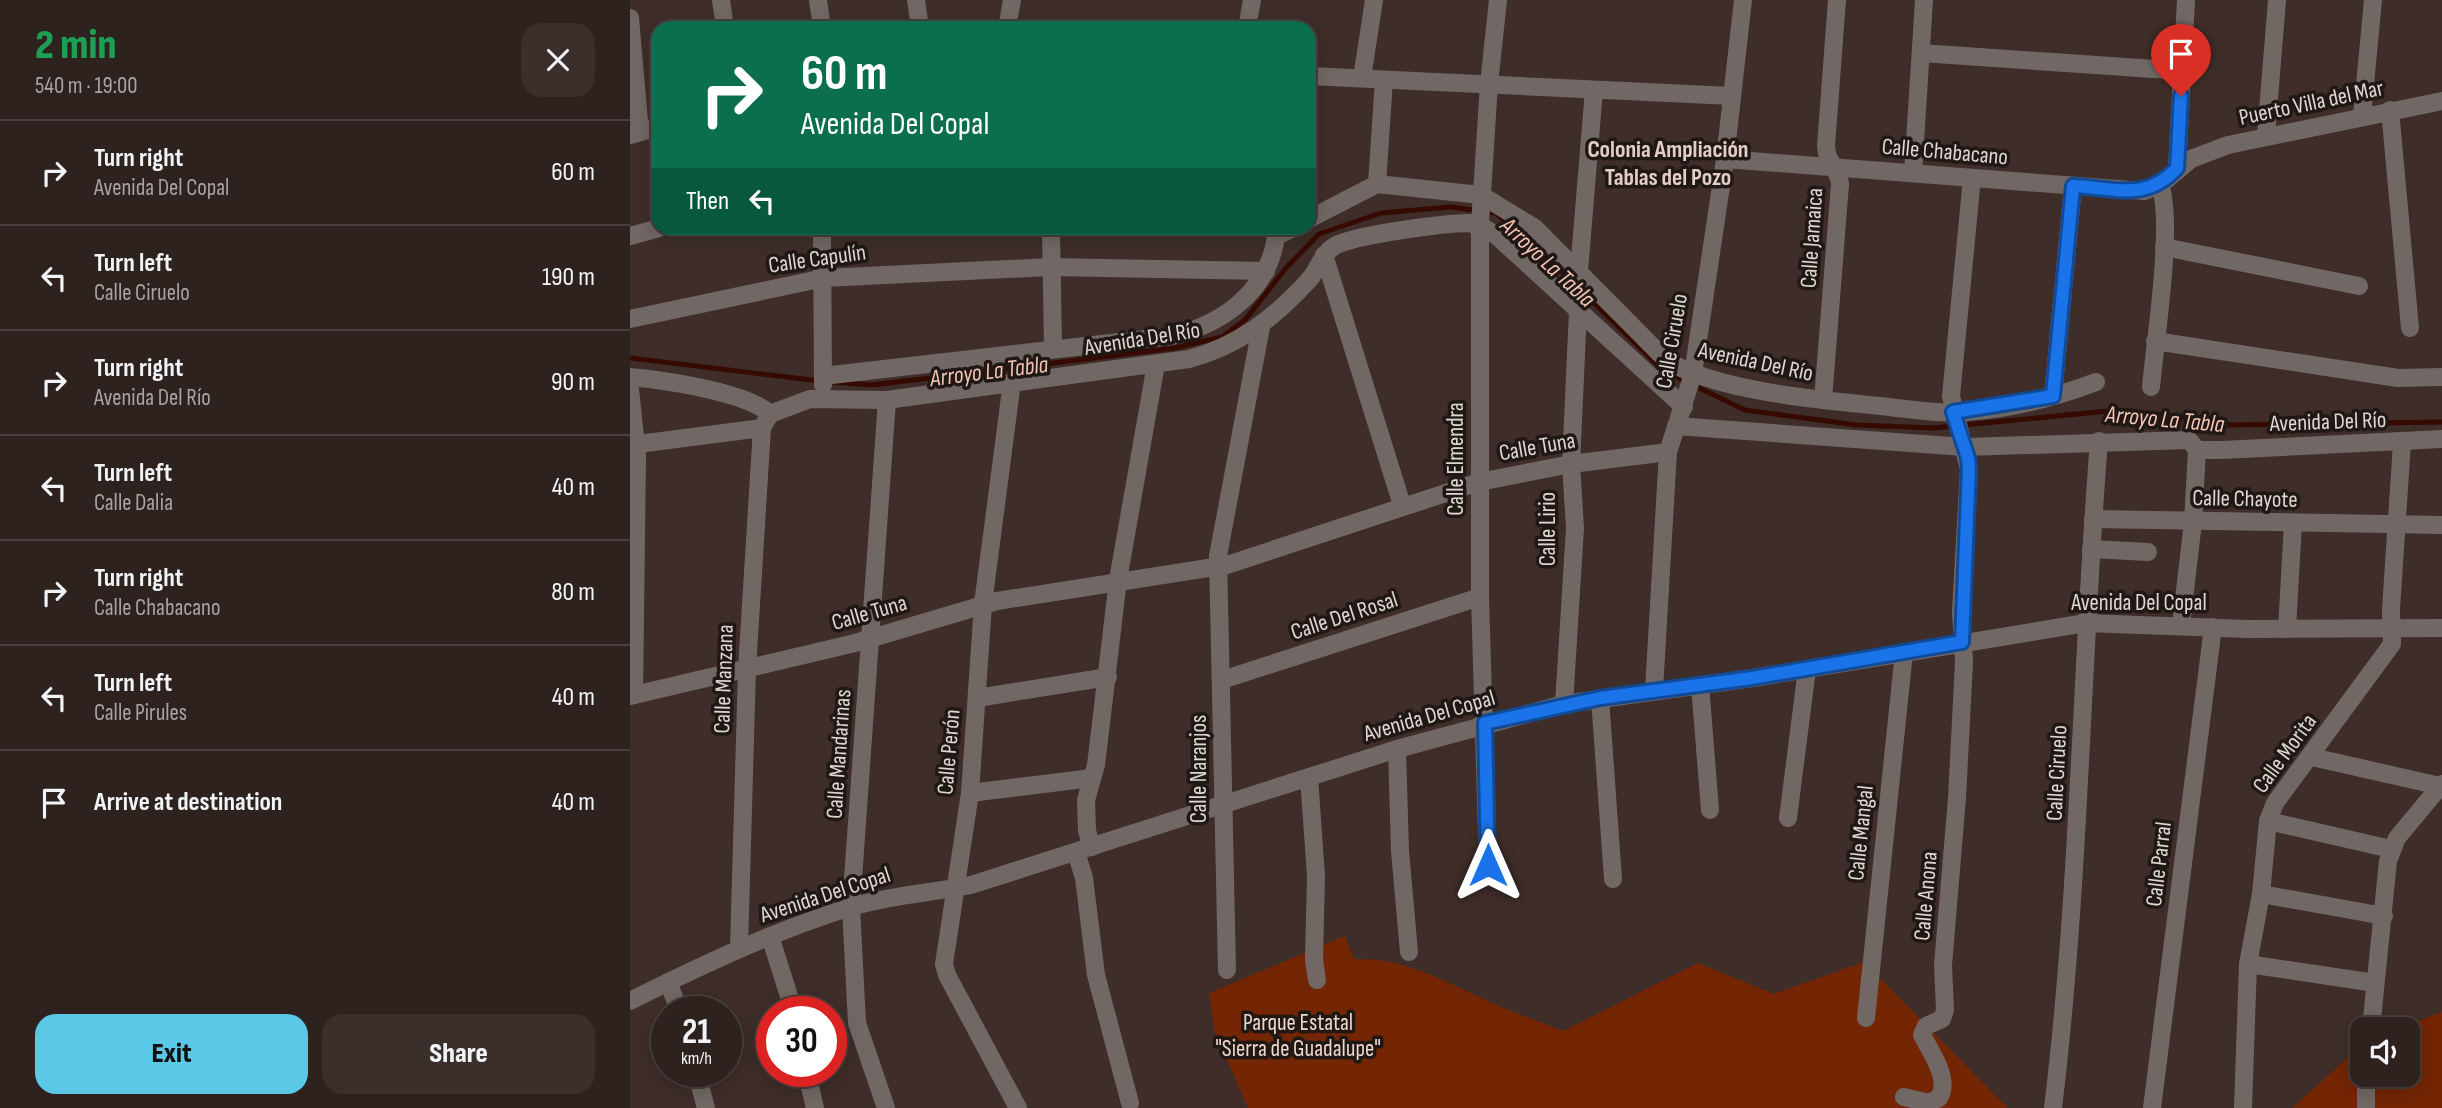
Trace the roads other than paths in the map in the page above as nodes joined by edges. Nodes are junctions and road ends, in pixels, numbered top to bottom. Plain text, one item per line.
1 (722, 0) edge
2 (818, 0) edge
3 (915, 0) edge
4 (1012, 0) edge
5 (1252, 0) edge
6 (1374, 0) edge
7 (1498, 0) edge
8 (1743, 0) edge
9 (1837, 0) edge
10 (1924, 0) edge
11 (2186, 0) edge
12 (2277, 0) edge
13 (2373, 0) edge
14 (630, 18) edge
15 (724, 21) edge
16 (821, 21) edge
17 (919, 21) edge
18 (1008, 21) edge
19 (1248, 21) edge
20 (1921, 53) junction
21 (2183, 71) junction
22 (1316, 76) edge
23 (1362, 78) junction
24 (1384, 79) junction
25 (1489, 85) junction
26 (1594, 90) junction
27 (1732, 96) junction
28 (2442, 101) edge
29 (2390, 110) junction
30 (2362, 116) junction
31 (635, 133) edge
32 (2266, 135) junction
33 (1725, 159) junction
34 (1835, 167) junction
35 (2177, 168) junction
36 (1913, 173) junction
37 (1972, 178) junction
38 (1377, 184) junction
39 (2160, 185) junction
40 (2073, 186) junction
41 (1481, 198) junction
42 (1316, 215) edge
43 (1480, 225) junction
44 (651, 230) edge
45 (822, 235) edge
46 (1051, 235) edge
47 (1280, 235) edge
48 (630, 236) edge
49 (2164, 247) junction
50 (1324, 255) junction
51 (1050, 267) junction
52 (1266, 271) junction
53 (1579, 271) junction
54 (824, 278) junction
55 (2359, 286) dead end
56 (1578, 312) junction
57 (630, 319) edge
58 (1261, 327) junction
59 (2410, 328) dead end
60 (2155, 341) junction
61 (1053, 348) junction
62 (1156, 364) junction
63 (630, 377) edge
64 (2442, 377) edge
65 (1013, 382) junction
66 (2096, 382) dead end
67 (823, 387) junction
68 (2151, 387) dead end
69 (1689, 388) junction
70 (630, 389) edge
71 (2053, 396) junction
72 (887, 400) junction
73 (1823, 400) junction
74 (766, 421) junction
75 (1676, 426) junction
76 (1959, 430) junction
77 (2442, 439) edge
78 (2099, 441) junction
79 (2402, 443) junction
80 (633, 445) edge
81 (2197, 450) junction
82 (1668, 452) junction
83 (1571, 464) junction
84 (1479, 482) junction
85 (1402, 505) junction
86 (2093, 519) junction
87 (2193, 522) junction
88 (2293, 523) junction
89 (2397, 525) junction
90 (2442, 525) edge
91 (2091, 549) junction
92 (2148, 552) dead end
93 (1219, 567) junction
94 (1118, 580) junction
95 (1480, 597) junction
96 (983, 604) junction
97 (2086, 623) junction
98 (2181, 625) junction
99 (2213, 627) junction
100 (2442, 628) edge
101 (2287, 629) junction
102 (2393, 630) junction
103 (871, 638) junction
104 (1962, 642) junction
105 (1904, 652) junction
106 (747, 669) junction
107 (1807, 669) junction
108 (1108, 677) junction
109 (1222, 680) junction
110 (1700, 685) junction
111 (1654, 690) junction
112 (632, 695) edge
113 (977, 698) junction
114 (1600, 698) junction
115 (1564, 704) junction
116 (1485, 723) junction
117 (1397, 749) junction
118 (2312, 757) junction
119 (1308, 777) junction
120 (1092, 778) junction
121 (2441, 785) edge
122 (970, 793) junction
123 (1222, 806) junction
124 (1710, 810) dead end
125 (1788, 818) dead end
126 (2268, 821) junction
127 (1084, 849) junction
128 (2392, 849) junction
129 (1488, 865) dead end
130 (1613, 879) dead end
131 (955, 888) junction
132 (2261, 894) junction
133 (851, 907) junction
134 (2384, 916) junction
135 (770, 936) junction
136 (739, 948) junction
137 (1409, 952) dead end
138 (2248, 964) junction
139 (1227, 970) dead end
140 (1317, 980) dead end
141 (668, 982) junction
142 (2375, 983) junction
143 (674, 996) edge
144 (789, 996) edge
145 (630, 1001) edge
146 (2372, 1017) edge
147 (1866, 1018) dead end
148 (700, 1087) edge
149 (810, 1087) edge
150 (2366, 1087) edge
151 (1903, 1097) dead end
152 (1130, 1103) dead end
153 (706, 1108) edge
154 (815, 1108) edge
155 (886, 1108) edge
156 (1018, 1108) edge
157 (2053, 1108) edge
158 (2152, 1108) edge
159 (2243, 1108) edge
160 (2366, 1108) edge

1 - 15 street
2 - 16 street
3 - 17 street
4 - 18 street
5 - 19 street
6 - 23 street
7 - 25 street, Calle Elmendra
8 - 27 street, Calle Ciruelo
9 - 34 street, Calle Jamaica
10 - 20 street
11 - 21 street
12 - 32 street
13 - 30 street
14 - 31 street
20 - 21 street
20 - 36 street
21 - 35 street
22 - 23 street
23 - 24 street
24 - 25 street
24 - 38 street
25 - 26 street
25 - 41 street, Calle Elmendra
26 - 27 street
26 - 53 street
27 - 33 street, Calle Ciruelo
28 - 29 street, Puerto Villa del Mar
29 - 30 street, Puerto Villa del Mar
29 - 59 street
30 - 32 street, Puerto Villa del Mar
32 - 35 street, Puerto Villa del Mar
33 - 34 street, Calle Chabacano
33 - 69 street, Calle Ciruelo
34 - 36 street, Calle Chabacano
34 - 73 street, Calle Jamaica
35 - 39 street, Puerto Villa del Mar
36 - 37 street, Calle Chabacano
37 - 40 street, Calle Chabacano
37 - 76 street
38 - 41 street, Avenida Del Río
38 - 42 street
39 - 40 street, Calle Chabacano
39 - 49 street
40 - 71 street
41 - 43 street, Calle Elmendra
41 - 53 street, Avenida Del Río
43 - 50 street
43 - 56 street
43 - 84 street, Calle Elmendra
44 - 48 street
45 - 54 street
46 - 51 street
47 - 52 street, Avenida Del Río
49 - 55 street
49 - 60 street
50 - 58 street, Avenida Del Río
50 - 85 street
51 - 52 street, Calle Capulín
51 - 54 street, Calle Capulín
51 - 61 street
52 - 61 street, Avenida Del Río
53 - 69 street, Avenida Del Río
54 - 57 street, Calle Capulín
54 - 67 street
56 - 69 street
56 - 83 street, Calle Lirio
58 - 62 street, Avenida Del Río
58 - 93 street
60 - 64 street
60 - 68 street
61 - 67 street, Avenida Del Río
62 - 65 street, Avenida Del Río
62 - 94 street
63 - 74 street
65 - 72 street, Avenida Del Río
65 - 96 street, Calle Perón
66 - 71 street, Avenida Del Río
67 - 72 street, Avenida Del Río
67 - 74 street, Avenida Del Río
69 - 73 street, Avenida Del Río
69 - 75 street, Calle Ciruelo
70 - 80 street, Calle Tuna
71 - 76 street, Avenida Del Río
72 - 103 street, Calle Mandarinas
73 - 76 street, Avenida Del Río
74 - 80 street, Avenida Del Río
74 - 106 street, Calle Manzana
75 - 76 street, Avenida Del Río
75 - 82 street, Calle Ciruelo
76 - 78 street, Avenida Del Río
76 - 104 street
77 - 79 street, Avenida Del Río
78 - 81 street, Avenida Del Río
78 - 86 street, Calle Ciruelo
79 - 81 street, Avenida Del Río
79 - 89 street, Calle Morita
80 - 112 street, Calle Tuna
81 - 87 street
82 - 83 street, Calle Tuna
82 - 111 street, Calle Ciruelo
83 - 84 street, Calle Tuna
83 - 115 street, Calle Lirio
84 - 85 street, Calle Tuna
84 - 95 street, Calle Elmendra
85 - 93 street, Calle Tuna
86 - 87 street, Calle Chayote
86 - 91 street, Calle Ciruelo
87 - 88 street, Calle Chayote
87 - 98 street
88 - 89 street, Calle Chayote
88 - 101 street
89 - 90 street, Calle Chayote
89 - 102 street, Calle Morita
91 - 92 street
91 - 97 street, Calle Ciruelo
93 - 94 street, Calle Tuna
93 - 109 street, Calle Naranjos
94 - 96 street, Calle Tuna
94 - 108 street
95 - 109 street, Calle Del Rosal
95 - 116 street, Calle Elmendra
96 - 103 street, Calle Tuna
96 - 113 street, Calle Perón
97 - 98 street, Avenida Del Copal
97 - 104 street, Avenida Del Copal
97 - 157 street, Calle Ciruelo
98 - 99 street, Avenida Del Copal
99 - 101 street, Avenida Del Copal
99 - 158 street, Calle Parral
100 - 102 street, Avenida Del Copal
101 - 102 street, Avenida Del Copal
102 - 118 street, Calle Morita
103 - 106 street, Calle Tuna
103 - 133 street, Calle Mandarinas
104 - 105 street, Avenida Del Copal
104 - 151 street, Calle Anona
105 - 107 street, Avenida Del Copal
105 - 147 street, Calle Mangal
106 - 112 street, Calle Tuna
106 - 136 street, Calle Manzana
107 - 110 street, Avenida Del Copal
107 - 125 street
108 - 113 street
108 - 120 street
109 - 123 street, Calle Naranjos
110 - 111 street, Avenida Del Copal
110 - 124 street
111 - 114 street, Avenida Del Copal
113 - 122 street, Calle Perón
114 - 115 street, Avenida Del Copal
114 - 130 street
115 - 116 street, Avenida Del Copal
116 - 117 street, Avenida Del Copal
116 - 129 street, Calle Elmendra
117 - 119 street, Avenida Del Copal
117 - 137 street
118 - 121 street
118 - 126 street, Calle Morita
119 - 123 street, Avenida Del Copal
119 - 140 street
120 - 122 street
120 - 127 street
121 - 128 street
122 - 131 street, Calle Perón
123 - 127 street, Avenida Del Copal
123 - 139 street, Calle Naranjos
126 - 128 street
126 - 132 street, Calle Morita
127 - 131 street, Avenida Del Copal
127 - 152 street
128 - 134 street
131 - 133 street, Avenida Del Copal
131 - 156 street, Calle Perón
132 - 134 street
132 - 138 street, Calle Morita
133 - 135 street, Avenida Del Copal
133 - 155 street, Calle Mandarinas
134 - 142 street
135 - 136 street, Avenida Del Copal
135 - 144 street
136 - 141 street, Avenida Del Copal
138 - 142 street
138 - 159 street, Calle Morita
141 - 143 street
141 - 145 street, Avenida Del Copal
142 - 146 street
148 - 153 street
149 - 154 street
150 - 160 street

